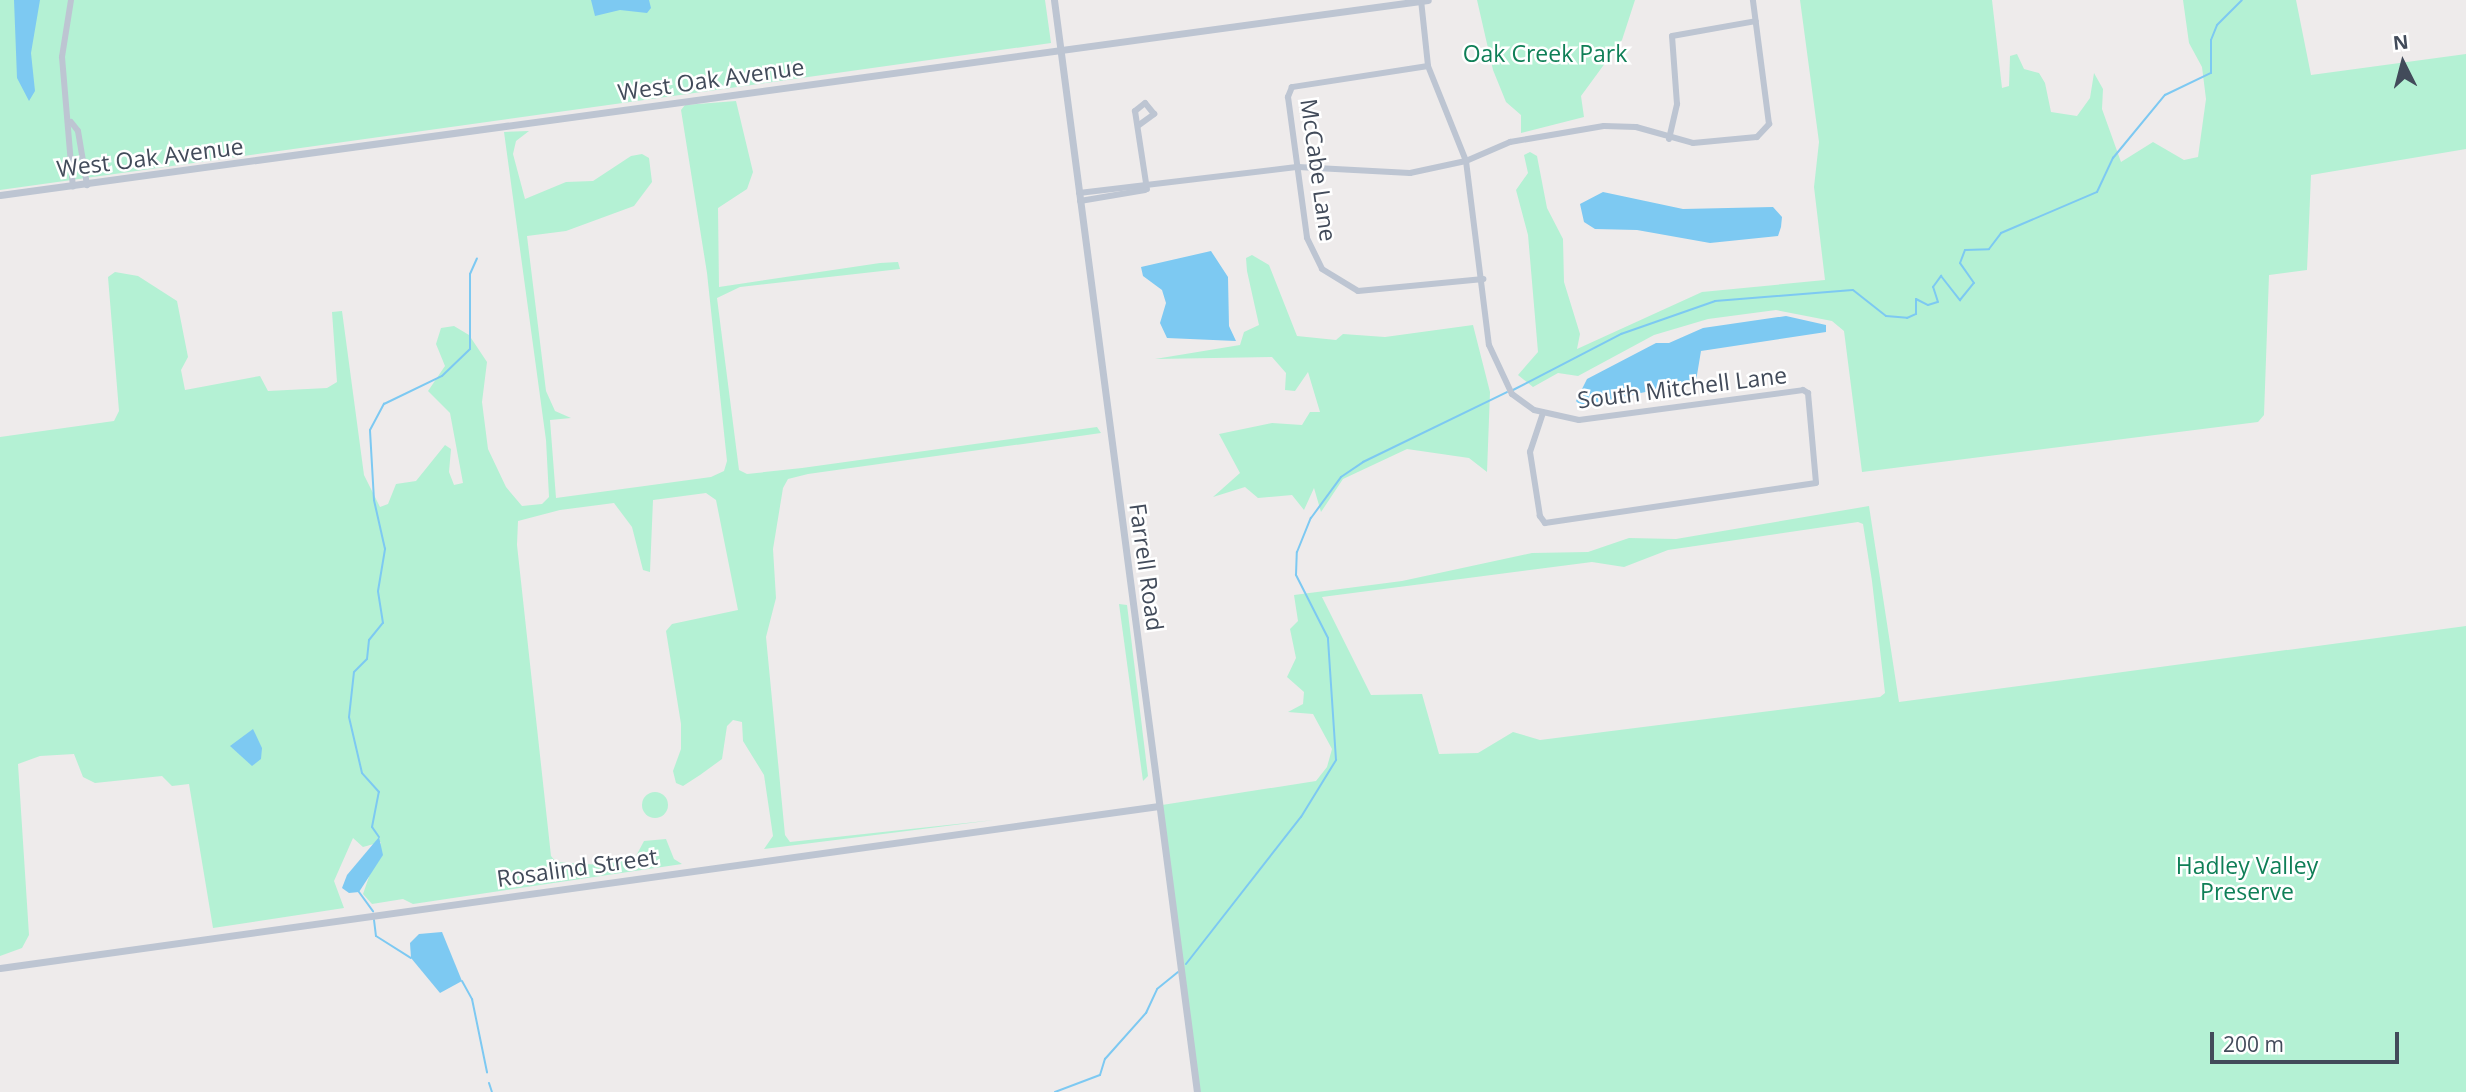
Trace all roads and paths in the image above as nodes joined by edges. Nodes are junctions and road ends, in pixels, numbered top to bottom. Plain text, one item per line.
1 (71, 0) edge
2 (1054, 0) edge
3 (1423, 0) edge
4 (1753, 0) edge
5 (1756, 20) junction
6 (1060, 48) junction
7 (1429, 66) junction
8 (71, 122) junction
9 (1139, 125) dead end
10 (1670, 139) junction
11 (1466, 161) junction
12 (1298, 167) junction
13 (87, 185) junction
14 (73, 187) junction
15 (1147, 189) junction
16 (0, 195) edge
17 (1079, 197) junction
18 (1483, 279) junction
19 (1543, 413) junction
20 (1159, 806) junction
21 (0, 968) edge
22 (1197, 1092) edge

1 - 8 street
2 - 6 street, Farrell Road
3 - 6 street, West Oak Avenue
3 - 7 street, South Mitchell Lane
4 - 5 street
5 - 10 street
5 - 10 street
6 - 13 street, West Oak Avenue
6 - 17 street, Farrell Road
7 - 11 street, South Mitchell Lane
7 - 12 street, McCabe Lane
8 - 13 street
8 - 14 street
9 - 15 street
10 - 11 street
11 - 12 street
11 - 18 street, South Mitchell Lane
12 - 15 street
12 - 18 street, McCabe Lane
13 - 14 street, West Oak Avenue
14 - 16 street, West Oak Avenue
15 - 17 street
17 - 20 street, Farrell Road
18 - 19 street, South Mitchell Lane
19 - 19 street, South Mitchell Lane
20 - 21 street, Rosalind Street
20 - 22 street, Farrell Road

